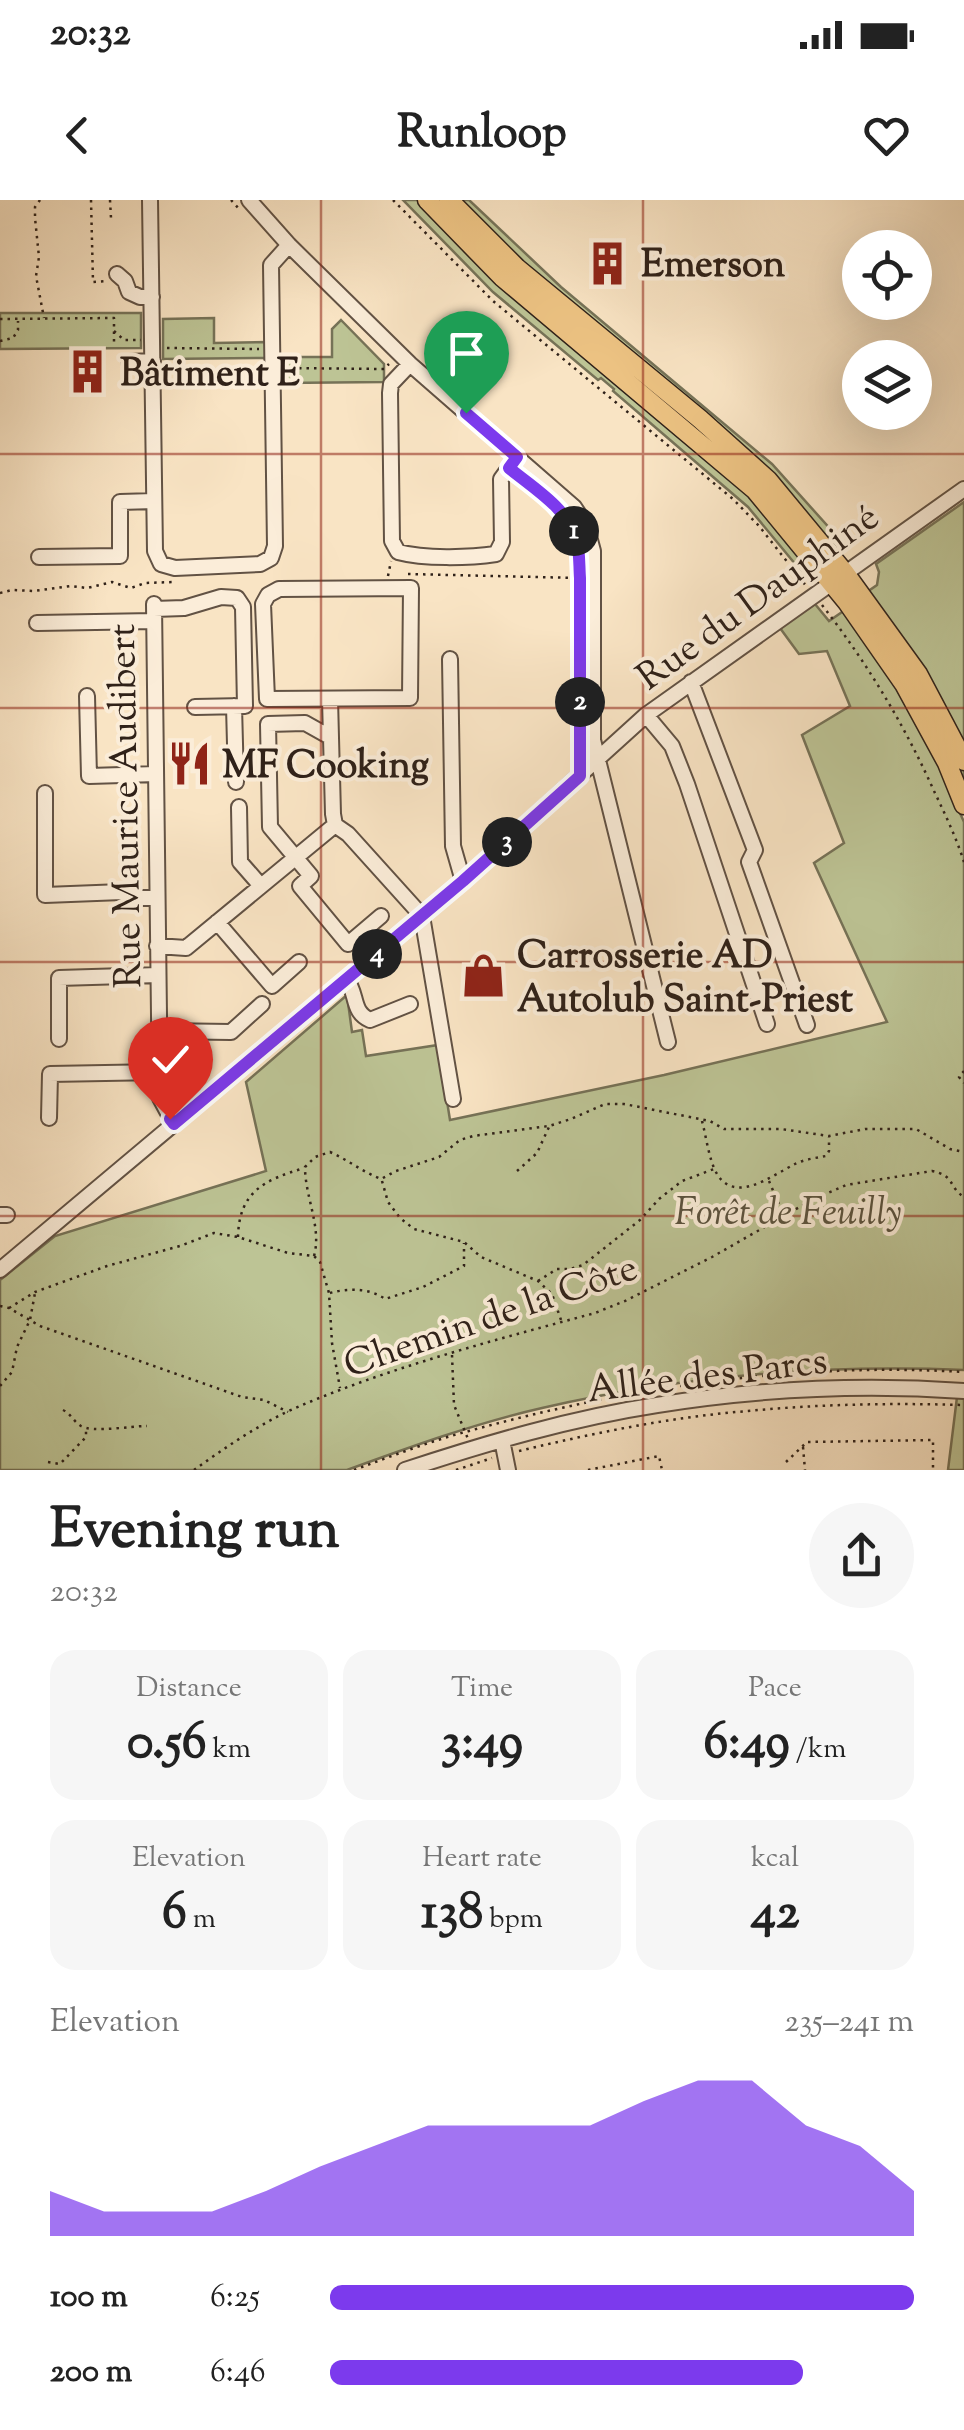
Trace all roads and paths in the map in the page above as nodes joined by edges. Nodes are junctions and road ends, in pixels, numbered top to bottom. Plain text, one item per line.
1 (40, 200) edge
2 (91, 200) edge
3 (110, 200) edge
4 (150, 200) edge
5 (231, 200) edge
6 (393, 200) edge
7 (427, 200) edge
8 (450, 200) edge
9 (246, 207) edge
10 (115, 220) dead end
11 (289, 245) junction
12 (121, 277) joint
13 (152, 297) junction
14 (18, 319) junction
15 (44, 319) junction
16 (0, 320) edge
17 (114, 332) junction
18 (0, 341) edge
19 (152, 341) junction
20 (114, 342) dead end
21 (266, 349) dead end
22 (153, 361) junction
23 (130, 362) dead end
24 (400, 367) junction
25 (281, 368) dead end
26 (517, 457) junction
27 (964, 489) edge
28 (154, 501) junction
29 (578, 547) dead end
30 (40, 557) dead end
31 (838, 577) junction
32 (580, 578) dead end
33 (800, 578) dead end
34 (154, 611) junction
35 (829, 614) dead end
36 (37, 623) dead end
37 (450, 658) dead end
38 (690, 682) junction
39 (87, 696) dead end
40 (330, 699) junction
41 (234, 706) junction
42 (194, 707) dead end
43 (646, 715) junction
44 (330, 736) junction
45 (596, 760) junction
46 (964, 761) edge
47 (156, 774) junction
48 (236, 782) dead end
49 (44, 793) dead end
50 (964, 805) edge
51 (240, 807) dead end
52 (335, 826) junction
53 (296, 858) junction
54 (964, 862) edge
55 (463, 881) junction
56 (261, 886) junction
57 (157, 898) junction
58 (381, 916) dead end
59 (422, 916) junction
60 (218, 922) junction
61 (158, 946) junction
62 (299, 962) dead end
63 (158, 975) junction
64 (346, 979) junction
65 (262, 1004) dead end
66 (410, 1004) dead end
67 (767, 1024) dead end
68 (807, 1025) dead end
69 (159, 1031) junction
70 (59, 1040) dead end
71 (668, 1042) dead end
72 (964, 1071) edge
73 (160, 1072) junction
74 (964, 1083) edge
75 (453, 1099) dead end
76 (49, 1118) dead end
77 (702, 1121) junction
78 (174, 1124) junction
79 (549, 1126) junction
80 (830, 1136) junction
81 (964, 1152) edge
82 (306, 1167) junction
83 (714, 1169) junction
84 (517, 1171) dead end
85 (768, 1179) junction
86 (381, 1180) junction
87 (964, 1196) edge
88 (784, 1216) junction
89 (238, 1237) junction
90 (464, 1242) junction
91 (314, 1256) junction
92 (0, 1270) edge
93 (538, 1281) junction
94 (35, 1292) junction
95 (329, 1293) junction
96 (0, 1306) edge
97 (9, 1308) junction
98 (30, 1320) junction
99 (561, 1322) junction
100 (452, 1354) junction
101 (0, 1386) edge
102 (964, 1390) edge
103 (340, 1392) junction
104 (964, 1406) edge
105 (63, 1410) dead end
106 (288, 1412) junction
107 (147, 1426) dead end
108 (86, 1429) junction
109 (466, 1431) dead end
110 (804, 1446) junction
111 (504, 1447) junction
112 (48, 1462) dead end
113 (786, 1462) dead end
114 (60, 1464) junction
115 (196, 1469) edge
116 (64, 1470) edge
117 (405, 1470) edge
118 (456, 1470) edge
119 (508, 1470) edge
120 (588, 1470) edge
121 (662, 1470) edge
122 (805, 1470) edge
123 (933, 1470) edge

1 - 15 path
2 - 12 path
3 - 10 path
4 - 13 street
5 - 9 path
6 - 33 path
7 - 31 main road
8 - 31 main road
9 - 11 street
11 - 24 street
11 - 28 street
12 - 13 street
13 - 19 street
14 - 15 path
14 - 16 path
14 - 18 path
15 - 17 path
17 - 19 path
17 - 20 path
19 - 21 path
19 - 22 street
22 - 23 street
22 - 28 street
24 - 25 path
24 - 26 street
24 - 26 street
26 - 45 street
27 - 31 street, Rue du Dauphiné
28 - 30 street
29 - 32 path
31 - 38 street, Rue du Dauphiné
31 - 46 main road
31 - 50 main road
34 - 36 street
34 - 41 street
34 - 47 street, Rue Maurice Audibert
35 - 54 path
37 - 55 street
38 - 43 street, Rue du Dauphiné
38 - 68 street
39 - 47 street
40 - 40 street
40 - 44 street
41 - 42 street
41 - 48 street
43 - 45 street, Rue du Dauphiné
43 - 67 street
44 - 52 street
44 - 53 street
45 - 55 street, Rue du Dauphiné
45 - 71 street
47 - 57 street, Rue Maurice Audibert
49 - 57 street
51 - 56 street
52 - 53 street
52 - 59 street
53 - 56 street
53 - 58 street
55 - 59 street, Rue du Dauphiné
56 - 60 street
57 - 61 street, Rue Maurice Audibert
59 - 64 street, Rue du Dauphiné
59 - 75 street
60 - 61 street
60 - 62 street
61 - 63 street, Rue Maurice Audibert
63 - 69 street, Rue Maurice Audibert
63 - 70 street
64 - 66 street
64 - 78 street, Rue du Dauphiné
65 - 69 street
69 - 73 street, Rue Maurice Audibert
72 - 74 path
73 - 76 street
73 - 78 street, Rue Maurice Audibert
77 - 79 path
77 - 80 path
77 - 83 path
78 - 92 street, Rue du Dauphiné
79 - 84 path
79 - 86 path
80 - 81 path
80 - 85 path
82 - 86 path
82 - 89 path
82 - 91 path
83 - 85 path
83 - 93 path
85 - 88 path
86 - 90 path
87 - 88 path, Chemin de la Côte
88 - 99 path, Chemin de la Côte
89 - 91 path
89 - 94 path
90 - 93 path
90 - 95 path
91 - 95 path
93 - 99 path
94 - 97 path
94 - 98 path
95 - 103 path
96 - 97 path
97 - 98 path
98 - 101 path
98 - 106 path
99 - 100 path, Chemin de la Côte
100 - 103 path, Chemin de la Côte
100 - 109 path
102 - 111 street, Allée des Parcs
103 - 106 path, Chemin de la Côte
104 - 111 path
105 - 108 path
106 - 115 path, Chemin de la Côte
107 - 108 path
108 - 114 path
110 - 113 path
110 - 122 path
110 - 123 path
111 - 117 street, Allée des Parcs
111 - 118 path
111 - 119 street
112 - 114 path
114 - 116 path
120 - 121 path

